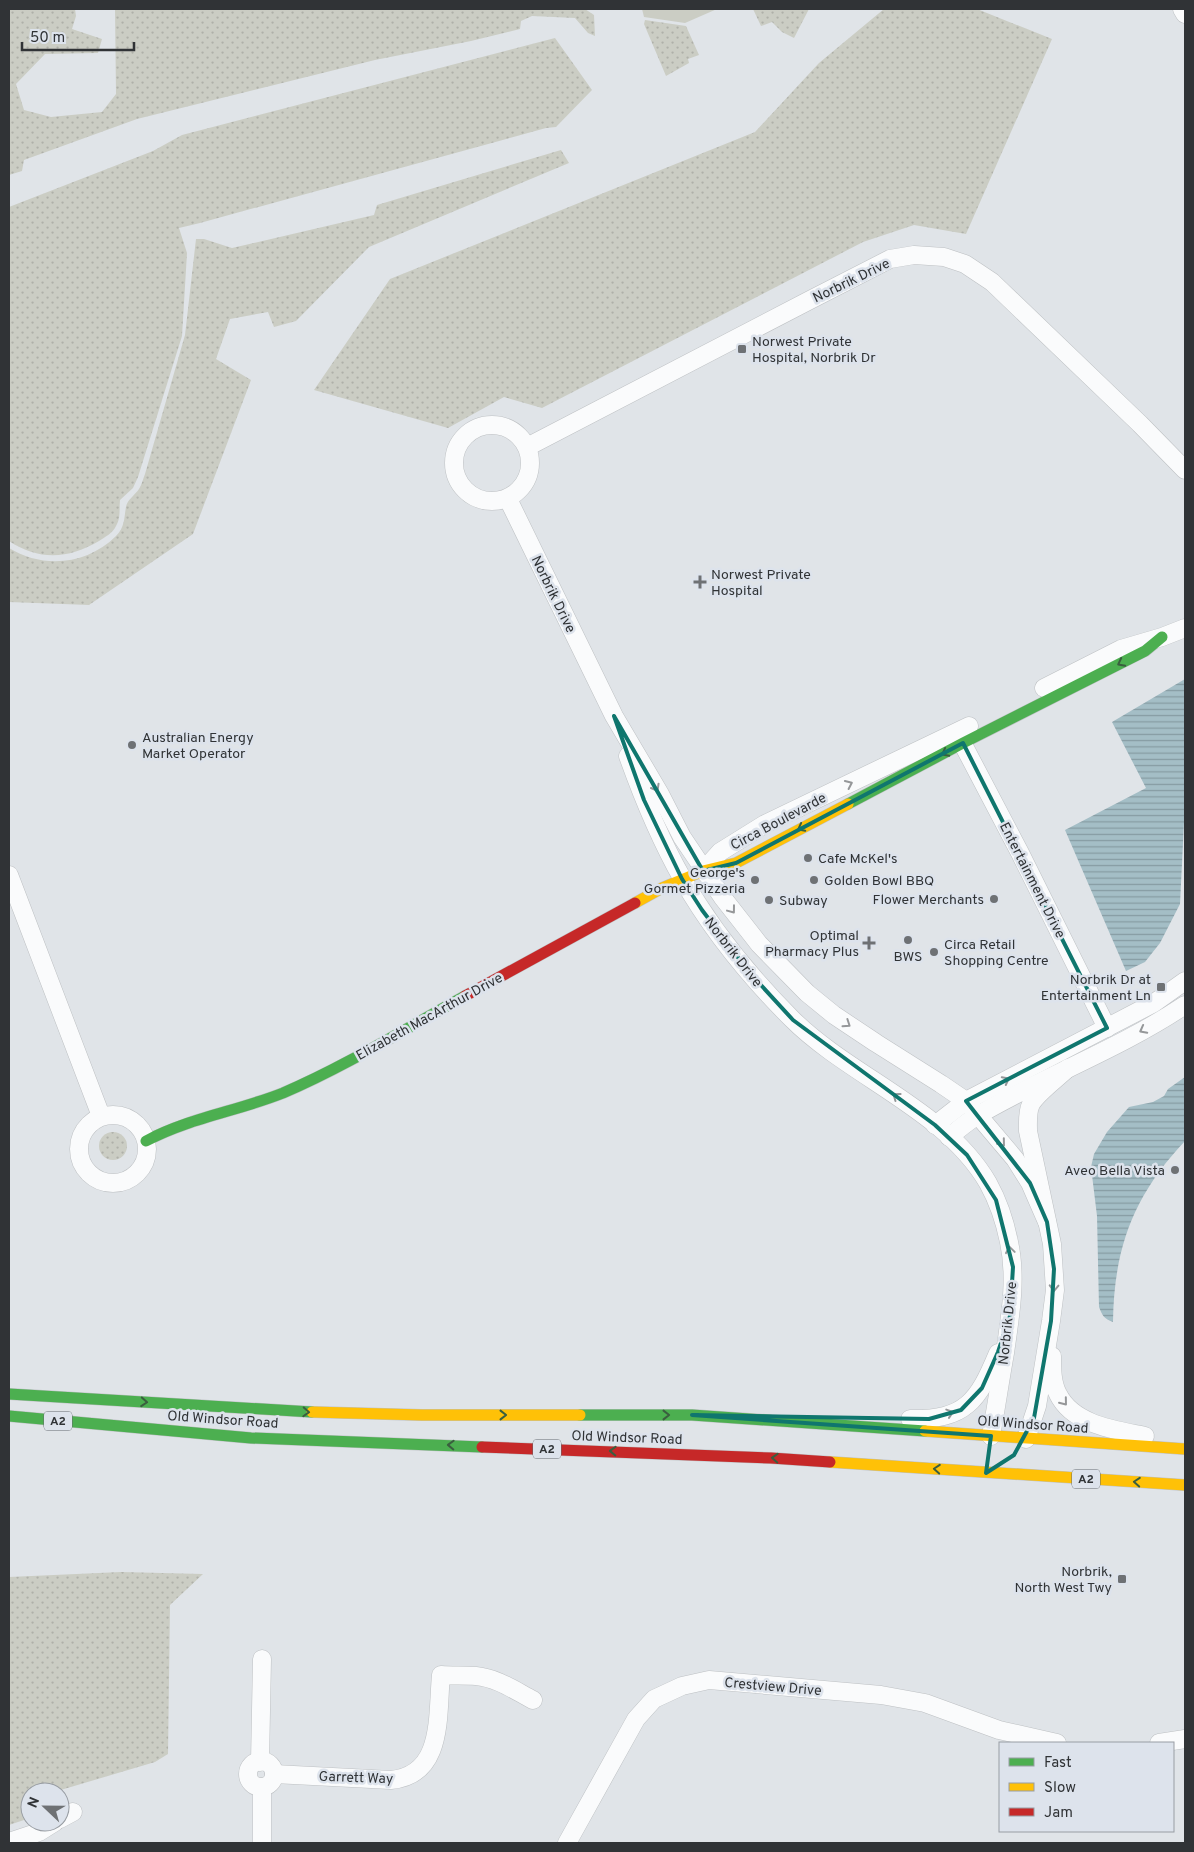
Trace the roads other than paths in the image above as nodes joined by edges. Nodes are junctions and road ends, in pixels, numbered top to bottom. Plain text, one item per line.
1 (1182, 9) edge
2 (1185, 14) edge
3 (529, 446) junction
4 (1185, 470) edge
5 (508, 499) junction
6 (1185, 628) edge
7 (614, 716) junction
8 (960, 738) junction
9 (703, 870) junction
10 (9, 875) edge
11 (682, 879) junction
12 (1185, 981) edge
13 (1185, 1005) edge
14 (1108, 1028) junction
15 (1068, 1068) junction
16 (966, 1102) junction
17 (978, 1115) junction
18 (101, 1116) junction
19 (935, 1125) junction
20 (950, 1137) junction
21 (146, 1141) junction
22 (1047, 1222) junction
23 (1010, 1316) junction
24 (1052, 1321) junction
25 (9, 1385) edge
26 (9, 1394) edge
27 (95, 1398) junction
28 (692, 1415) junction
29 (9, 1416) edge
30 (108, 1426) junction
31 (9, 1427) edge
32 (991, 1440) junction
33 (1023, 1443) junction
34 (1185, 1443) edge
35 (1185, 1449) edge
36 (1003, 1463) dead end
37 (987, 1468) junction
38 (1185, 1485) edge
39 (262, 1659) dead end
40 (533, 1700) dead end
41 (1185, 1739) edge
42 (1053, 1742) edge
43 (1166, 1742) edge
44 (260, 1762) junction
45 (274, 1774) junction
46 (262, 1787) junction
47 (39, 1832) edge
48 (9, 1842) edge
49 (262, 1843) edge
50 (567, 1843) edge

1 - 2 street
3 - 4 street, Norbrik Drive
3 - 5 street
3 - 5 street
5 - 7 street, Norbrik Drive
6 - 8 street, Circa Boulevarde
7 -> 9 street, Norbrik Drive
7 - 11 street, Norbrik Drive
8 - 9 street, Circa Boulevarde
8 - 14 street, Entertainment Drive
9 - 11 main road, Elizabeth MacArthur Drive
9 -> 16 street, Norbrik Drive
10 - 18 street
19 -> 11 street, Norbrik Drive
11 - 21 main road, Elizabeth MacArthur Drive
12 - 14 street
13 -> 15 street, Norbrik Drive
16 -> 14 street
15 - 17 street, Norbrik Drive
15 - 22 street, Norbrik Drive
16 - 17 street, Norbrik Drive
16 - 19 street
17 - 20 street, Norbrik Drive
17 -> 22 street, Norbrik Drive
18 - 21 street
18 - 21 street
19 - 20 street, Norbrik Drive
23 -> 20 street, Norbrik Drive
22 -> 24 street, Norbrik Drive
28 -> 23 street
23 - 32 street, Norbrik Drive
24 - 33 street, Norbrik Drive
24 -> 34 street
25 - 27 main road
26 - 27 main road, Old Windsor Road / A2
27 -> 28 main road, Old Windsor Road / A2
28 - 32 main road, Old Windsor Road / A2
29 - 30 main road, Old Windsor Road / A2
30 - 31 main road
37 -> 30 main road, Old Windsor Road / A2
32 - 33 main road, Old Windsor Road / A2
33 - 35 main road, Old Windsor Road / A2
36 - 37 main road
38 -> 37 main road, Old Windsor Road / A2
39 - 44 street
40 - 45 street, Garrett Way
41 - 43 street
42 - 50 street, Crestview Drive
44 - 45 street
44 - 46 street
45 - 46 street
46 - 49 street
47 - 48 street

